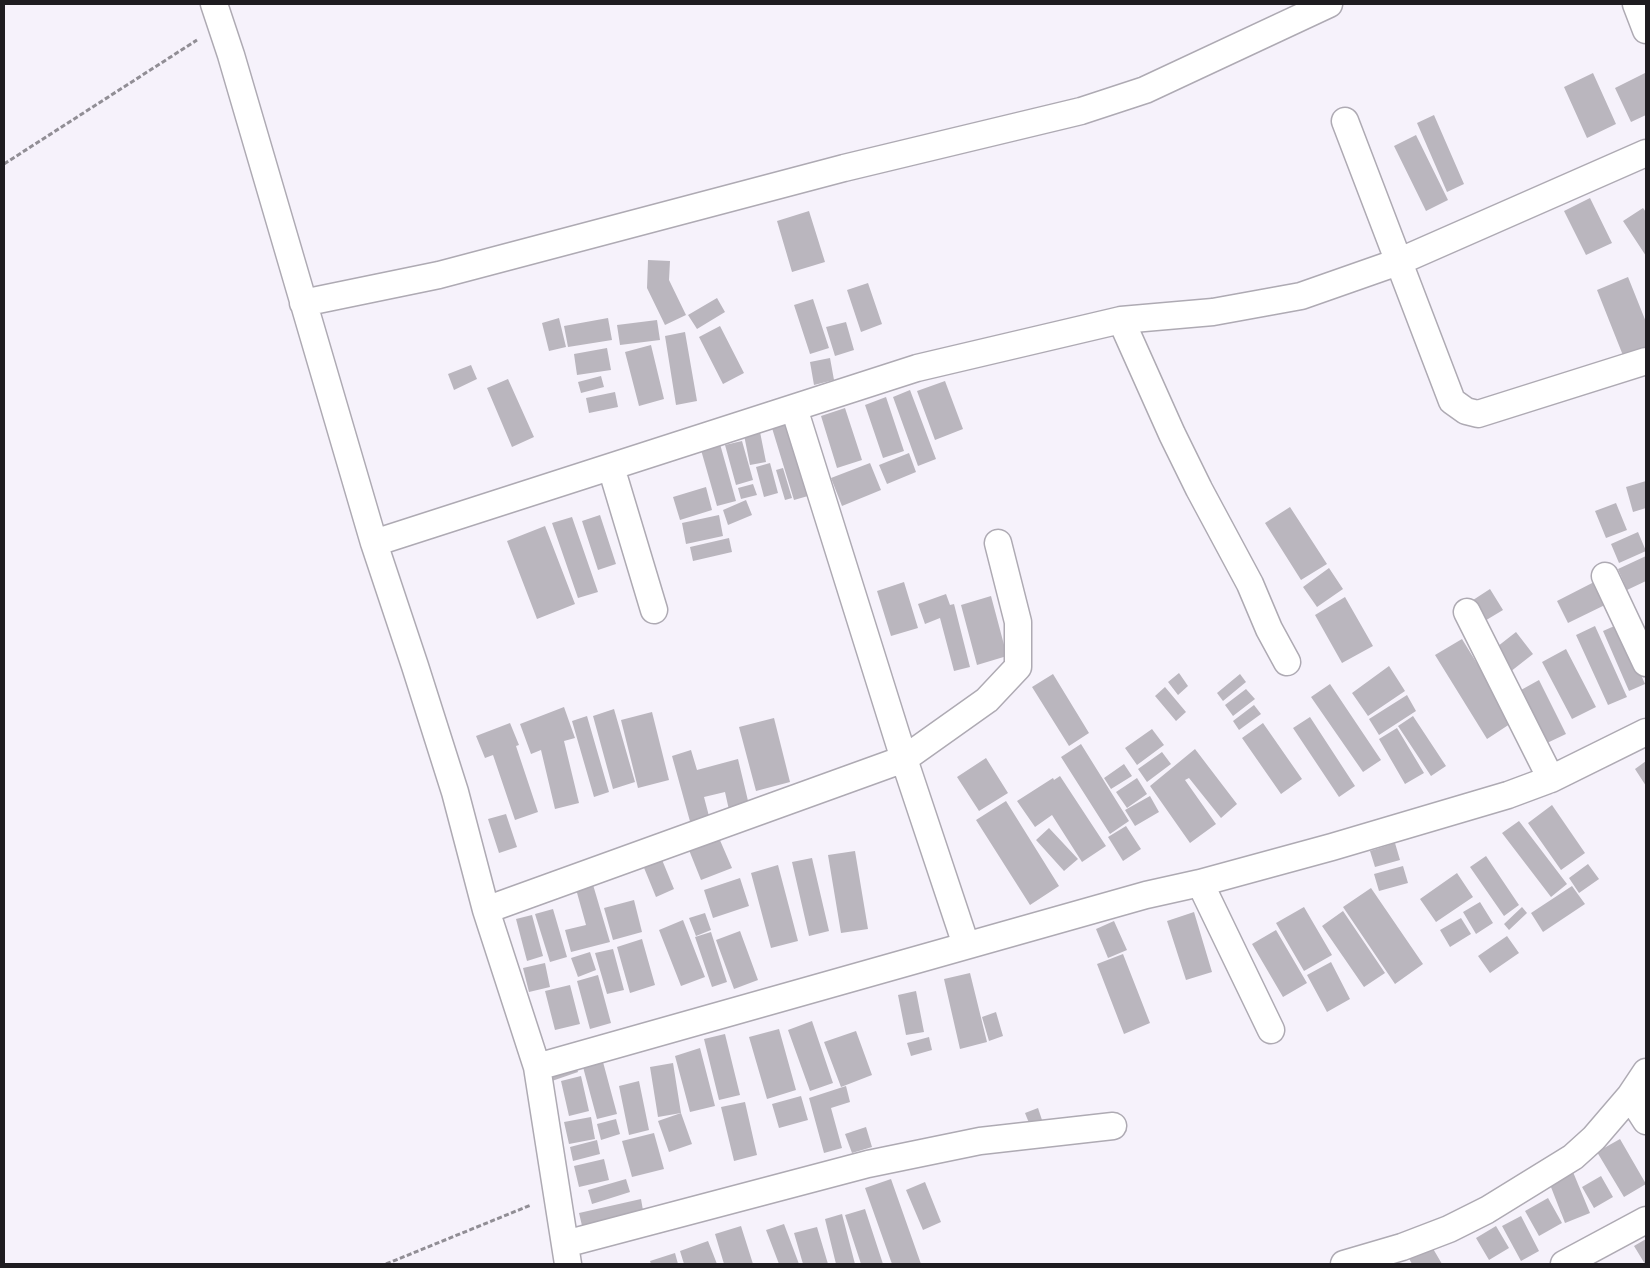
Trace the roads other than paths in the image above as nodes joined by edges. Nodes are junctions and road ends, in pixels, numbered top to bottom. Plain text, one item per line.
1 (1329, 4) edge
2 (1636, 4) edge
3 (218, 14) edge
4 (1646, 30) edge
5 (1345, 121) dead end
6 (1646, 153) edge
7 (1398, 262) junction
8 (304, 303) junction
9 (1121, 320) junction
10 (1646, 361) edge
11 (794, 408) junction
12 (612, 466) junction
13 (374, 543) junction
14 (998, 543) dead end
15 (1605, 576) dead end
16 (654, 610) dead end
17 (1467, 612) dead end
18 (1287, 662) dead end
19 (1646, 663) edge
20 (1646, 732) edge
21 (904, 759) junction
22 (1551, 779) junction
23 (1200, 883) junction
24 (486, 910) junction
25 (966, 945) junction
26 (1271, 1030) dead end
27 (538, 1067) junction
28 (1646, 1072) edge
29 (1630, 1096) junction
30 (1646, 1121) edge
31 (1113, 1126) dead end
32 (1646, 1220) edge
33 (567, 1254) edge
34 (1344, 1264) edge
35 (1564, 1264) edge

1 - 8 street
2 - 4 street
3 - 8 street
5 - 7 street
6 - 7 street
7 - 9 street
7 - 10 street
8 - 13 street
9 - 11 street
9 - 18 street
11 - 12 street
11 - 21 street
12 - 13 street
12 - 16 street
13 - 24 street
14 - 21 street
15 - 19 street
17 - 22 street
20 - 22 street
21 - 24 street
21 - 25 street
22 - 23 street
23 - 25 street
23 - 26 street
24 - 27 street
25 - 27 street
27 - 33 street
28 - 29 street
29 - 30 street
29 - 34 street
31 - 33 street
32 - 35 street

